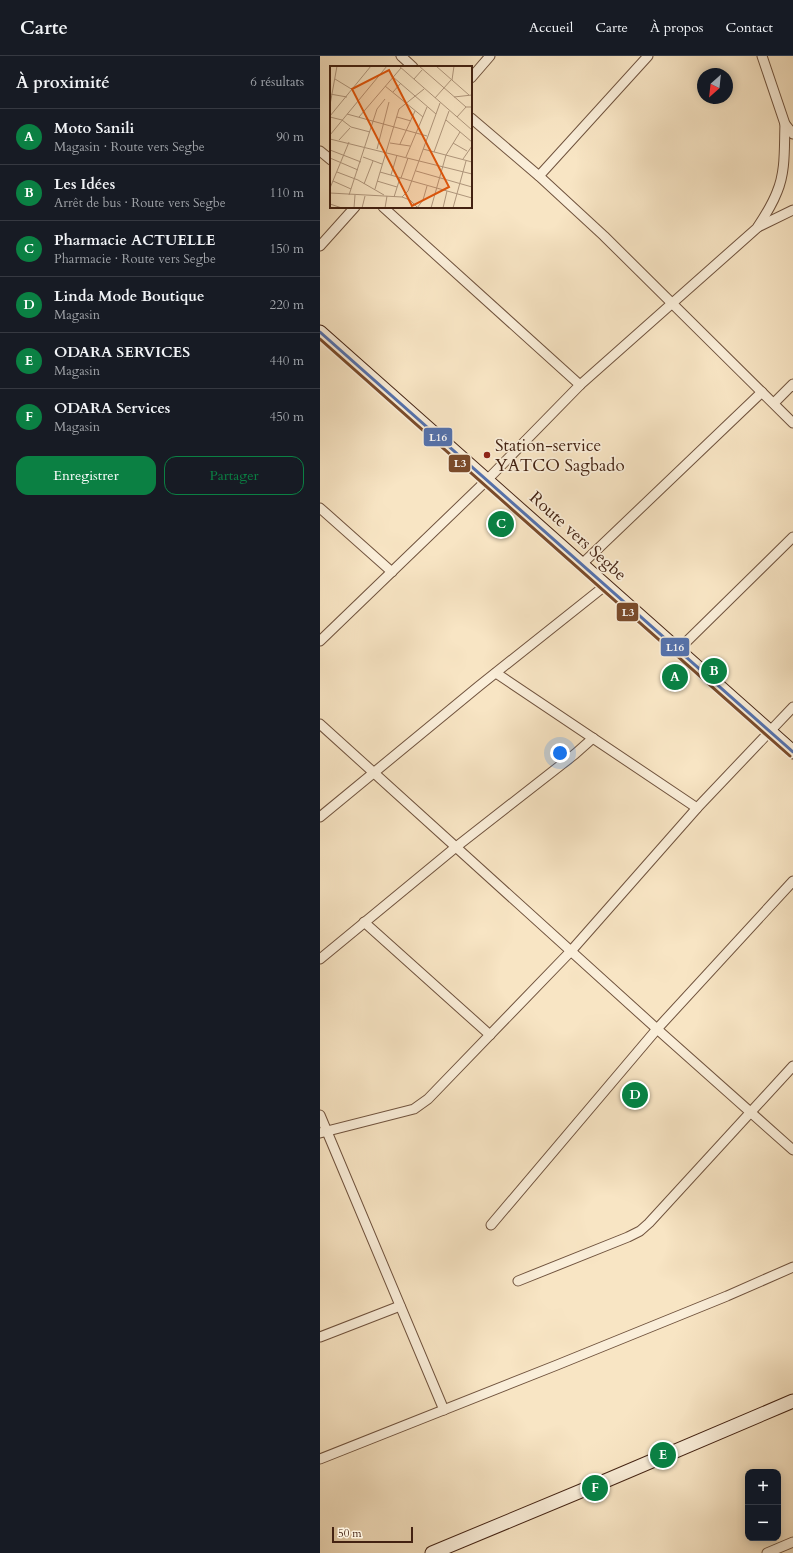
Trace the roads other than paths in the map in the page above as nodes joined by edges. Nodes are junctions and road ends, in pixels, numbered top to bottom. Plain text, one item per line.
1 (401, 56) edge
2 (490, 56) edge
3 (648, 56) edge
4 (762, 56) edge
5 (412, 66) edge
6 (472, 77) edge
7 (472, 119) edge
8 (784, 124) junction
9 (793, 134) edge
10 (320, 151) edge
11 (330, 159) edge
12 (540, 176) junction
13 (353, 208) edge
14 (384, 208) edge
15 (793, 210) edge
16 (757, 228) junction
17 (320, 246) edge
18 (672, 304) junction
19 (320, 332) edge
20 (793, 384) edge
21 (580, 385) junction
22 (762, 392) junction
23 (774, 403) junction
24 (793, 423) edge
25 (487, 480) junction
26 (320, 508) edge
27 (793, 537) edge
28 (582, 564) junction
29 (392, 572) junction
30 (606, 585) junction
31 (320, 641) edge
32 (678, 650) junction
33 (496, 673) junction
34 (793, 707) edge
35 (320, 724) edge
36 (769, 731) junction
37 (593, 738) junction
38 (793, 752) edge
39 (373, 772) junction
40 (698, 808) junction
41 (320, 817) edge
42 (456, 847) junction
43 (793, 881) edge
44 (364, 922) junction
45 (571, 952) junction
46 (320, 959) edge
47 (657, 1029) junction
48 (490, 1034) junction
49 (793, 1066) edge
50 (751, 1113) junction
51 (320, 1115) edge
52 (323, 1132) edge
53 (793, 1150) edge
54 (491, 1225) dead end
55 (793, 1267) edge
56 (518, 1281) dead end
57 (400, 1306) junction
58 (320, 1337) edge
59 (793, 1401) edge
60 (444, 1410) junction
61 (320, 1459) edge
62 (793, 1542) edge
63 (432, 1553) edge
64 (767, 1553) edge

1 - 5 street
2 - 6 street
3 - 12 street
4 - 8 street
7 - 12 street
8 - 9 street
8 - 16 street
10 - 11 street
12 - 18 street
13 - 17 street
14 - 21 street
15 - 16 street
16 - 18 street
18 - 21 street
18 - 22 street
19 - 25 main road, Route vers Segbe
20 - 23 street
21 - 25 street
22 - 23 street
22 - 28 street
23 - 24 street
25 - 28 main road, Route vers Segbe
25 - 29 street
26 - 29 street
27 - 32 street
28 - 30 main road, Route vers Segbe
29 - 31 street
30 - 32 main road, Route vers Segbe
30 - 33 street
32 - 36 main road, Route vers Segbe
33 - 37 street
33 - 39 street
34 - 36 street
35 - 39 street
36 - 38 main road, Route vers Segbe
36 - 40 street
37 - 40 street
37 - 42 street
39 - 41 street
39 - 42 street
40 - 45 street
42 - 44 street
42 - 45 street
43 - 47 street
44 - 46 street
44 - 48 street
45 - 47 street
45 - 48 street
47 - 50 street
47 - 54 street
48 - 52 street
49 - 50 street
50 - 53 street
50 - 56 street
51 - 52 street
52 - 57 street
55 - 60 street
57 - 58 street
57 - 60 street
59 - 63 main road
60 - 61 street
62 - 64 street

